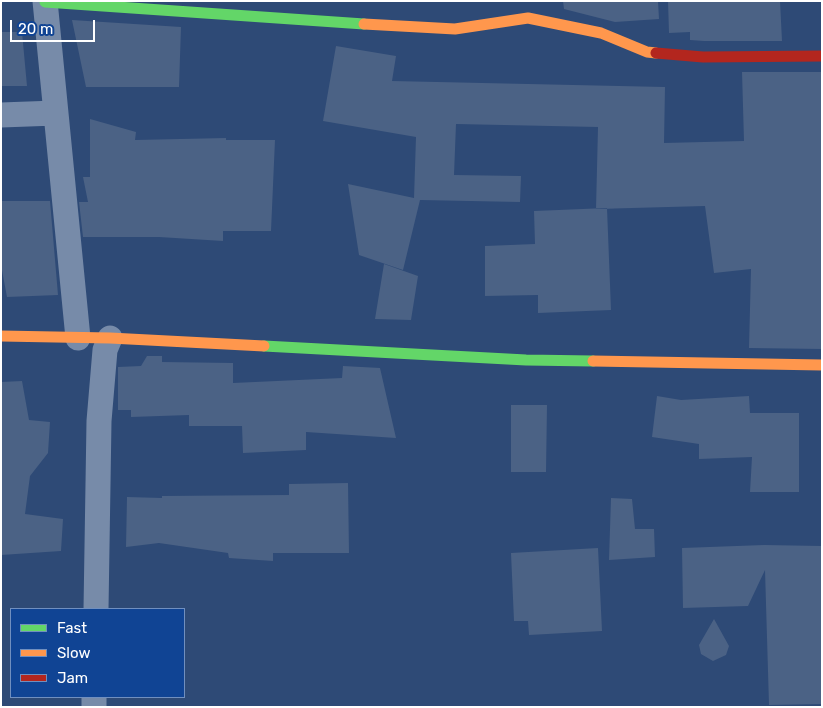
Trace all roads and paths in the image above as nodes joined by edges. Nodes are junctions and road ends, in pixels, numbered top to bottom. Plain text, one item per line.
1 (45, 2) edge
2 (822, 56) edge
3 (56, 113) junction
4 (1, 115) edge
5 (1, 336) edge
6 (78, 338) junction
7 (110, 338) junction
8 (822, 365) edge
9 (96, 608) edge

1 - 2 street
1 - 3 street
3 - 4 street
3 - 6 street
5 - 6 street
6 - 7 street
7 - 8 street
7 - 9 street

